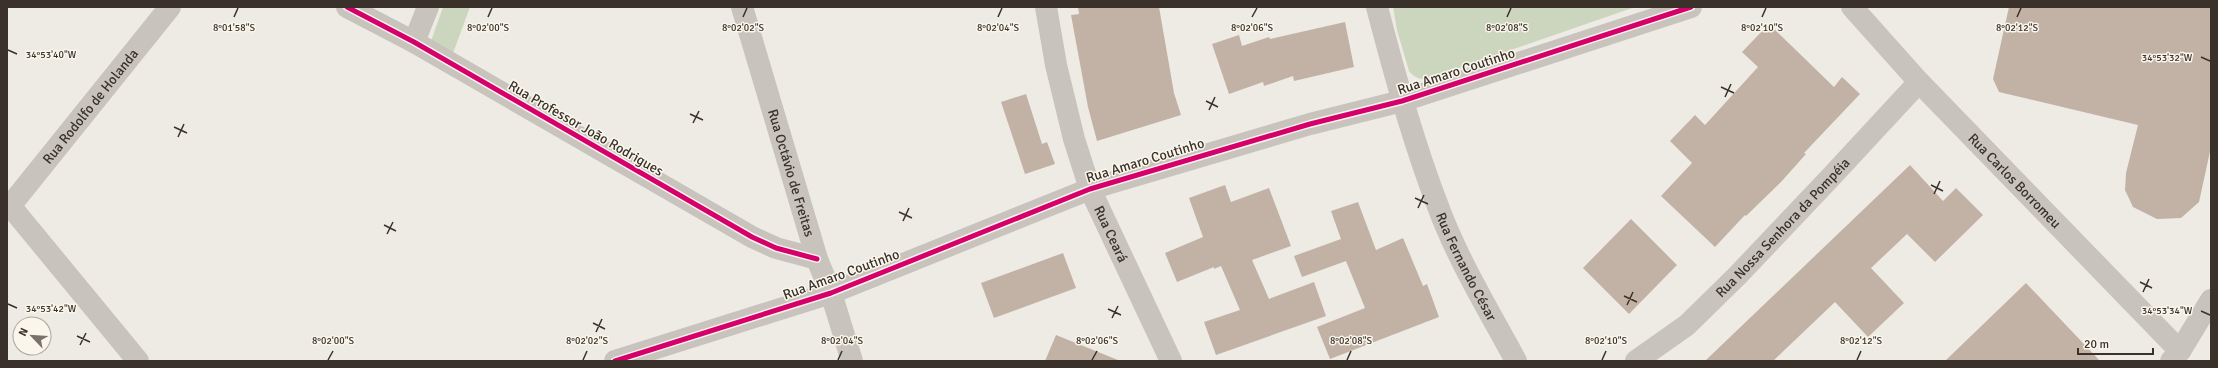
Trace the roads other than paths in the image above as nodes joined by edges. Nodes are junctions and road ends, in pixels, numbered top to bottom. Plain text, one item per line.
1 (170, 7) edge
2 (347, 7) edge
3 (428, 7) edge
4 (742, 7) edge
5 (1046, 7) edge
6 (1377, 7) edge
7 (1691, 7) edge
8 (1852, 7) edge
9 (414, 42) junction
10 (1918, 82) junction
11 (1402, 101) junction
12 (1090, 189) junction
13 (8, 204) edge
14 (818, 260) junction
15 (831, 293) junction
16 (2211, 300) edge
17 (2175, 356) edge
18 (138, 361) edge
19 (615, 361) edge
20 (852, 361) edge
21 (1171, 361) edge
22 (1516, 361) edge
23 (1636, 361) edge

1 - 13 street, Rua Rodolfo de Holanda
2 - 9 street, Rua Professor João Rodrigues
3 - 9 street
4 - 14 street, Rua Octávio de Freitas
5 - 12 street, Rua Ceará
6 - 11 street, Rua Fernando César
7 - 11 street, Rua Amaro Coutinho
8 - 10 street, Rua Carlos Borromeu
9 - 14 street, Rua Professor João Rodrigues
10 - 17 street, Rua Carlos Borromeu
10 - 23 street, Rua Nossa Senhora da Pompéia
11 - 12 street, Rua Amaro Coutinho
11 - 22 street, Rua Fernando César
12 - 15 street, Rua Amaro Coutinho
12 - 21 street, Rua Ceará
13 - 18 street
14 - 15 street, Rua Octávio de Freitas
15 - 19 street, Rua Amaro Coutinho
15 - 20 street, Rua Octávio de Freitas
16 - 17 street

